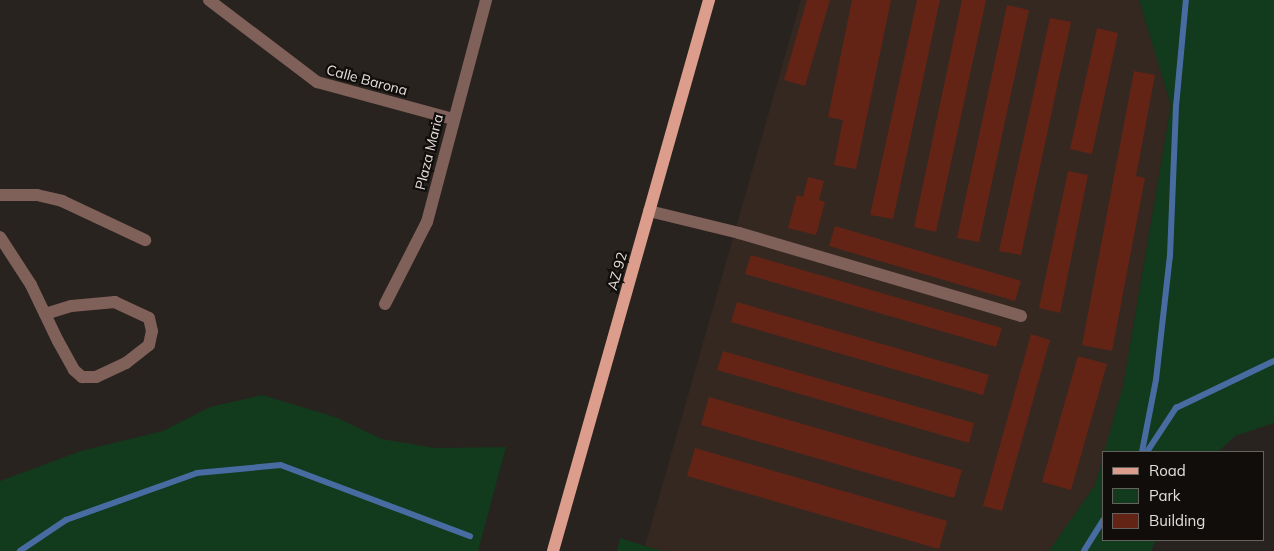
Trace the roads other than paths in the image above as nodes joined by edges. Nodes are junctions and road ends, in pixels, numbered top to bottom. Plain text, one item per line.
1 (209, 0) edge
2 (486, 0) edge
3 (709, 0) edge
4 (452, 119) junction
5 (0, 195) edge
6 (649, 211) junction
7 (0, 237) edge
8 (145, 240) dead end
9 (385, 304) dead end
10 (45, 314) junction
11 (1022, 316) dead end
12 (553, 551) edge

1 - 4 street, Calle Barona
2 - 4 street, Plaza Maria
3 - 6 main road, AZ 92 / AZ 92
4 - 9 street, Plaza Maria
5 - 8 street
6 - 11 street
6 - 12 main road, AZ 92 / AZ 92
7 - 10 street
10 - 10 street

